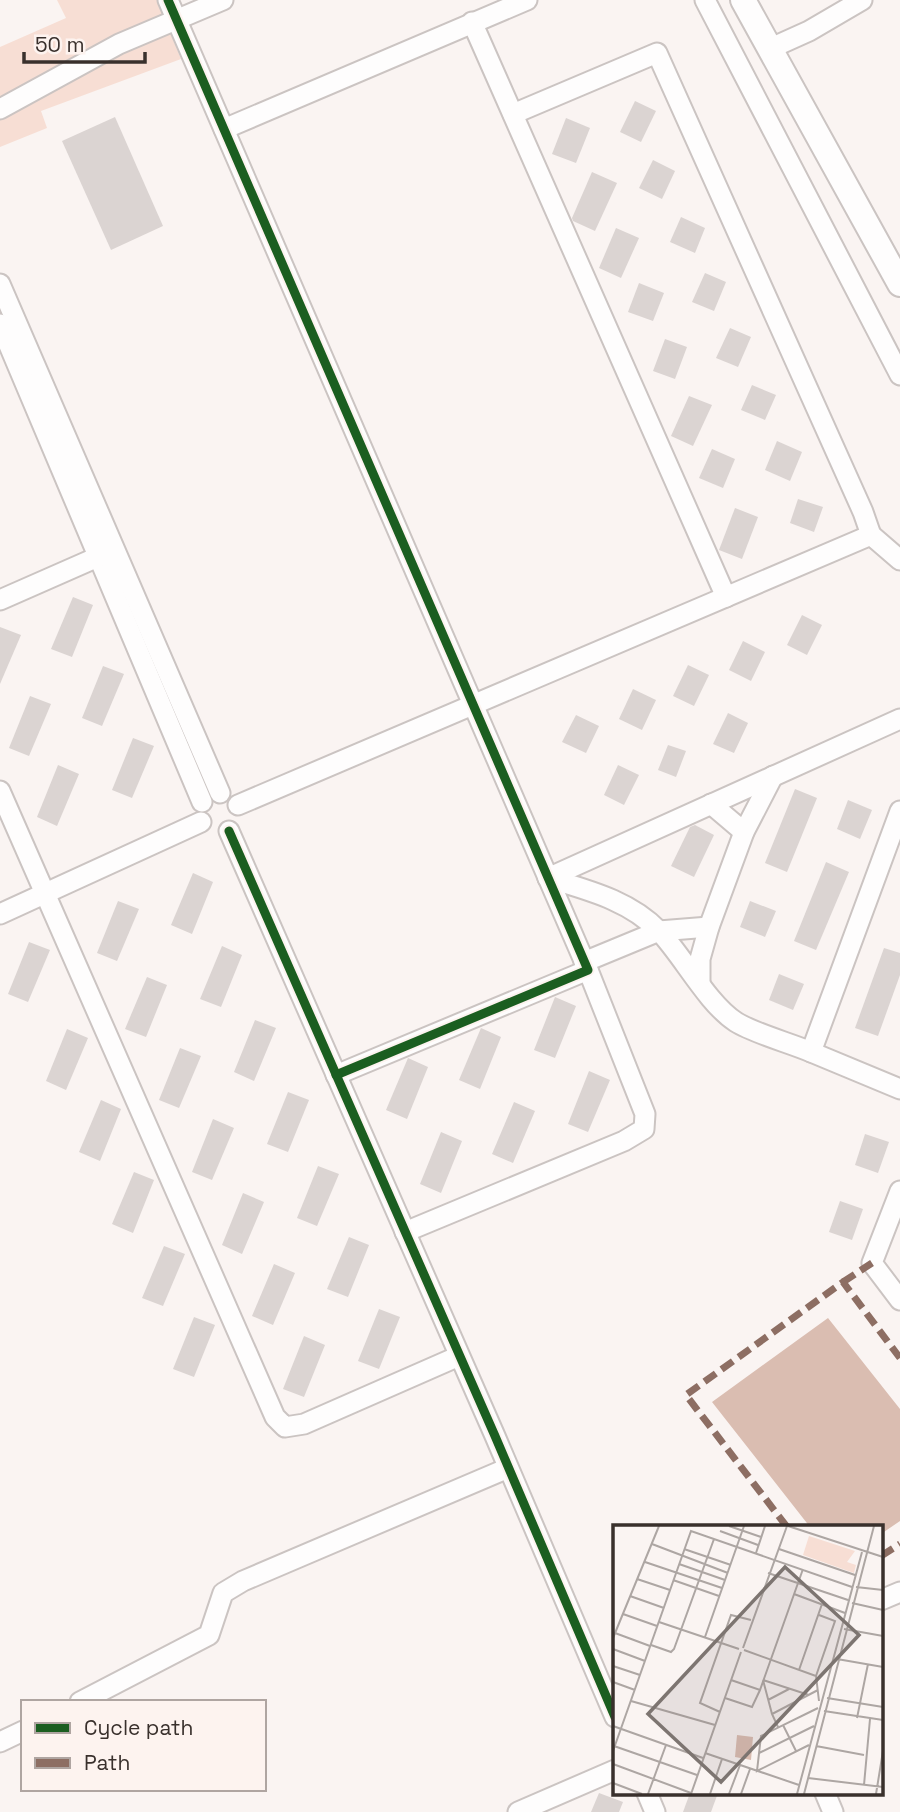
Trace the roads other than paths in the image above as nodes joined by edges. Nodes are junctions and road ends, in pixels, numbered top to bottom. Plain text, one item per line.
1 (168, 0) edge
2 (223, 0) edge
3 (527, 0) edge
4 (705, 0) edge
5 (743, 0) edge
6 (862, 0) edge
7 (177, 20) junction
8 (472, 23) junction
9 (769, 49) junction
10 (0, 109) edge
11 (513, 114) junction
12 (224, 129) junction
13 (0, 284) edge
14 (900, 284) edge
15 (0, 324) edge
16 (900, 375) edge
17 (871, 535) junction
18 (100, 556) junction
19 (900, 559) edge
20 (726, 597) junction
21 (0, 600) edge
22 (472, 705) junction
23 (900, 719) edge
24 (773, 776) junction
25 (0, 791) edge
26 (220, 793) junction
27 (711, 804) junction
28 (238, 805) junction
29 (900, 811) edge
30 (202, 812) junction
31 (229, 831) junction
32 (744, 832) junction
33 (548, 877) junction
34 (45, 893) junction
35 (0, 914) edge
36 (709, 927) junction
37 (659, 931) junction
38 (586, 966) junction
39 (699, 983) junction
40 (811, 1052) junction
41 (336, 1075) junction
42 (900, 1089) edge
43 (900, 1191) edge
44 (405, 1232) junction
45 (900, 1300) edge
46 (459, 1356) junction
47 (508, 1468) junction
48 (900, 1591) edge
49 (883, 1599) edge
50 (84, 1700) edge
51 (613, 1712) edge
52 (21, 1732) edge
53 (0, 1742) edge
54 (613, 1771) edge
55 (647, 1794) edge
56 (825, 1794) edge
57 (518, 1812) edge
58 (655, 1812) edge
59 (833, 1812) edge

1 - 7 street
2 - 7 street
3 - 8 street
4 - 16 street
5 - 9 street
6 - 9 street
7 - 10 street
7 - 12 street
8 - 11 street
8 - 12 street
9 - 14 street
11 - 17 street
11 - 20 street
12 - 22 street
13 - 26 street
15 - 18 street
17 - 19 street
17 - 20 street
18 - 21 street
18 - 30 street
20 - 22 street
22 - 28 street
22 - 33 street
23 - 24 street
24 - 27 street
24 - 32 street
25 - 34 street
26 - 28 street
26 - 30 street
27 - 32 street
27 - 33 street
28 - 31 street
29 - 40 street
30 - 31 street
30 - 34 street
31 - 41 street
32 - 36 street
33 - 37 street
33 - 38 street
34 - 35 street
34 - 46 street
36 - 37 street
36 - 39 street
37 - 38 street
37 - 39 street
38 - 41 street
38 - 44 street
39 - 40 street
40 - 42 street
41 - 44 street
43 - 45 street
44 - 46 street
46 - 47 street
47 - 50 street
47 - 51 street
48 - 49 street
52 - 53 street
54 - 57 street
55 - 58 street
56 - 59 street

